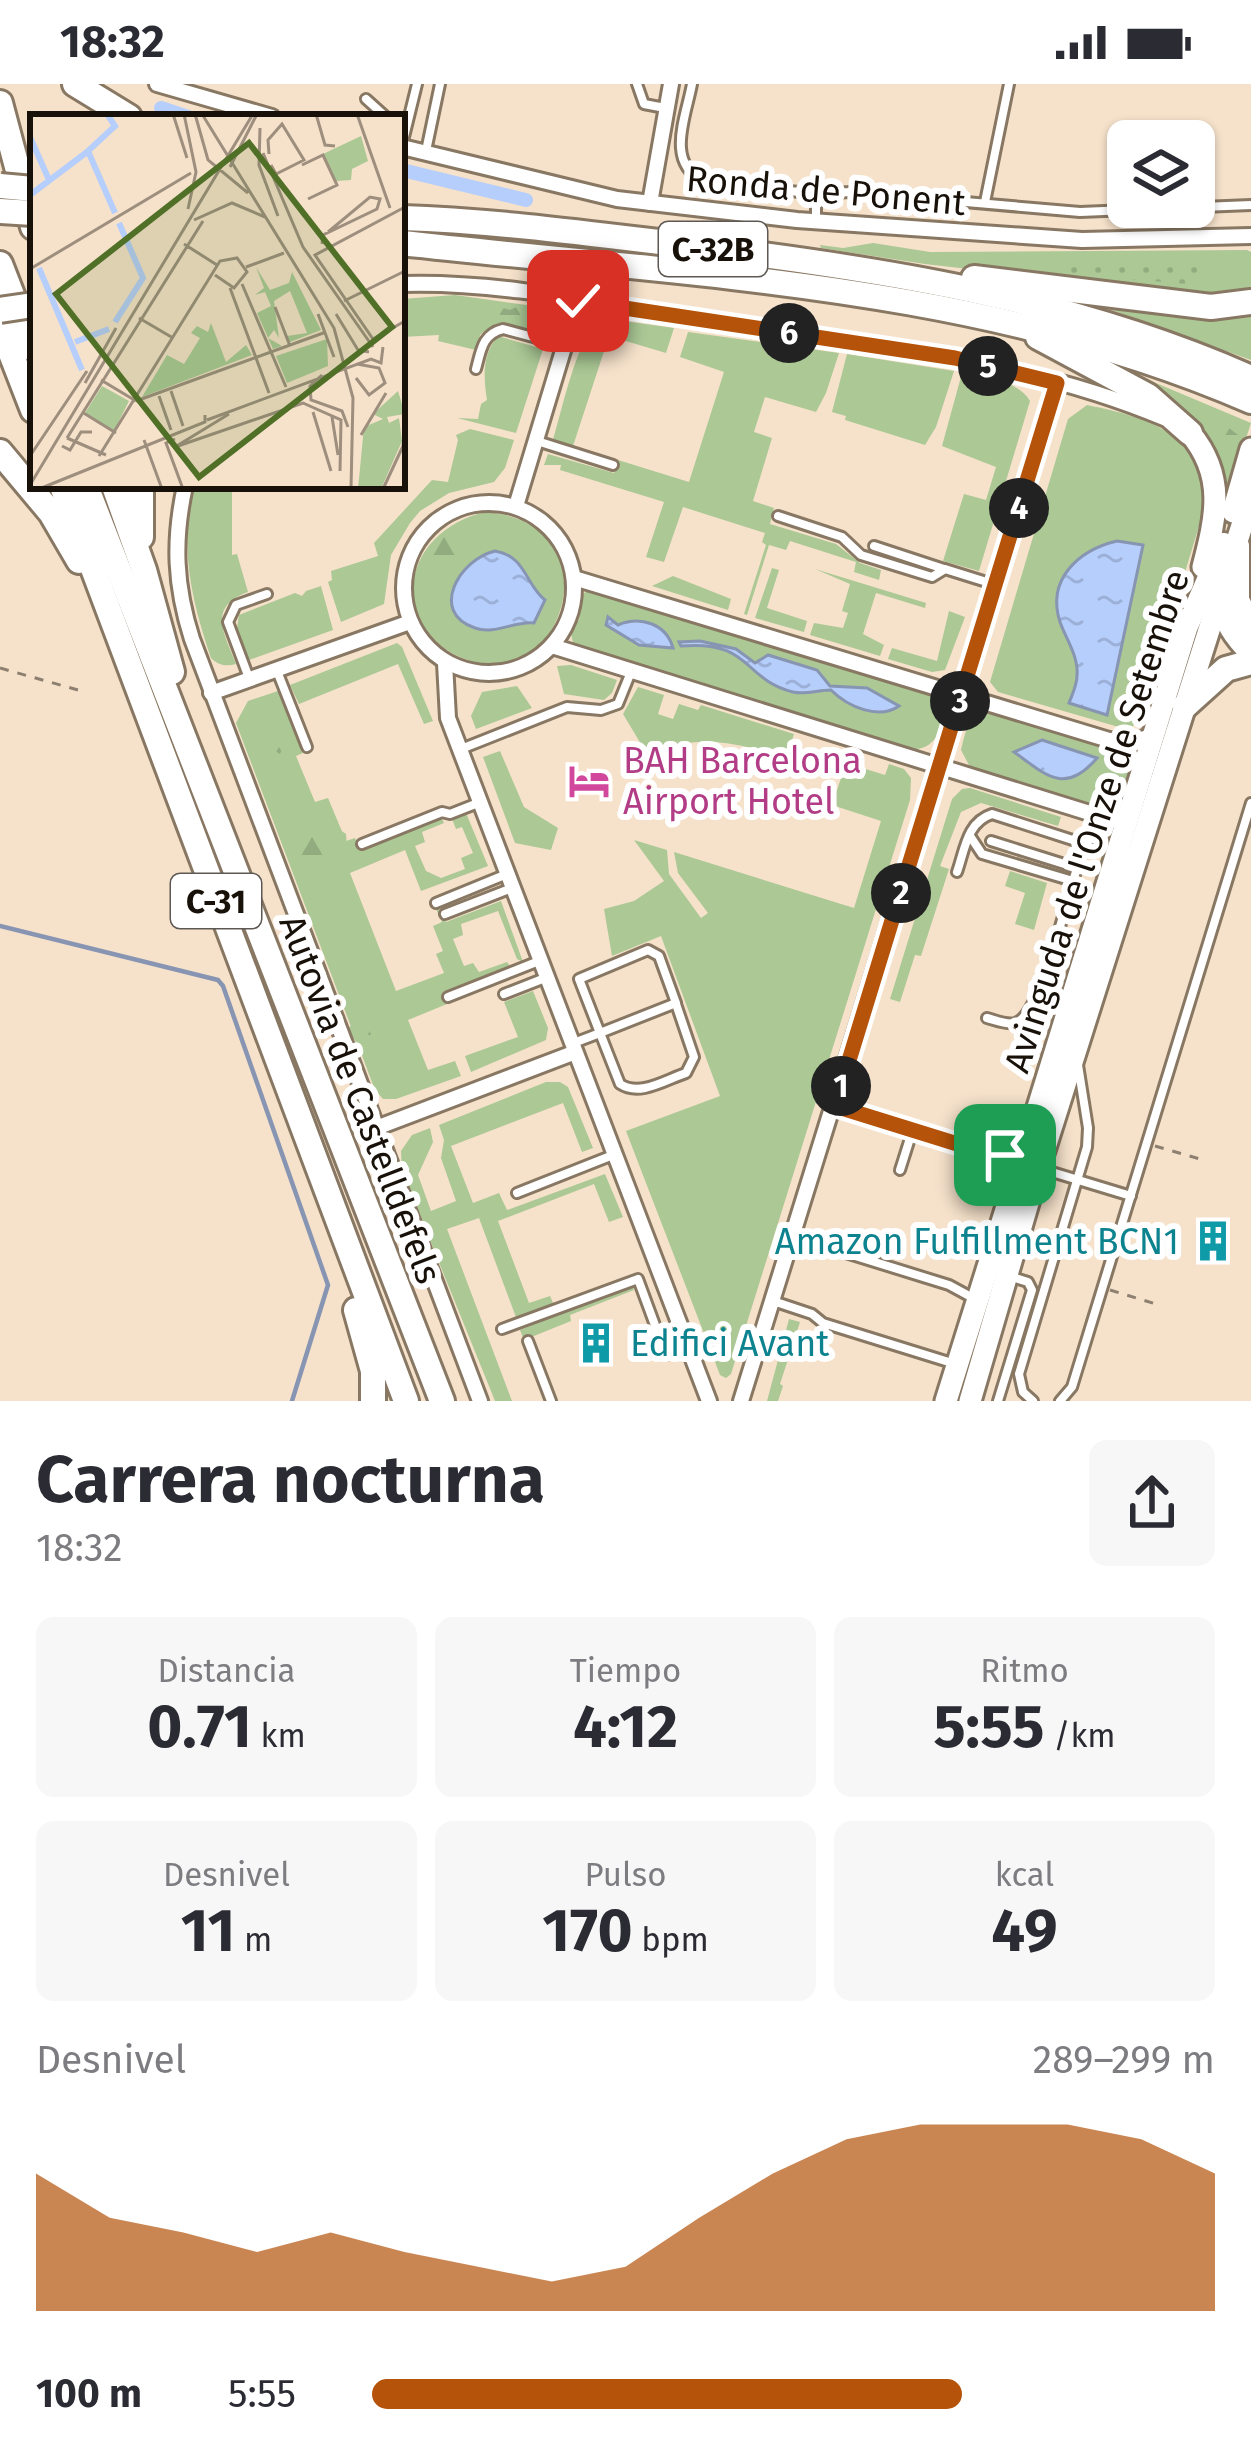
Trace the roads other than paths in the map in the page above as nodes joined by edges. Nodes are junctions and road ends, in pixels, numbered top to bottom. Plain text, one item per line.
1 (75, 84) edge
2 (157, 84) edge
3 (417, 84) edge
4 (440, 84) edge
5 (638, 84) edge
6 (671, 84) edge
7 (692, 84) edge
8 (1009, 84) edge
9 (366, 99) dead end
10 (0, 103) edge
11 (666, 108) junction
12 (124, 114) edge
13 (262, 114) edge
14 (383, 114) edge
15 (405, 131) edge
16 (405, 140) edge
17 (425, 152) junction
18 (0, 186) edge
19 (30, 189) edge
20 (816, 194) junction
21 (405, 202) edge
22 (985, 202) junction
23 (650, 203) junction
24 (1251, 205) edge
25 (0, 211) edge
26 (30, 213) edge
27 (30, 216) edge
28 (405, 218) edge
29 (816, 221) junction
30 (526, 227) junction
31 (1251, 236) edge
32 (405, 243) edge
33 (479, 251) junction
34 (405, 259) edge
35 (0, 264) edge
36 (898, 275) junction
37 (405, 284) edge
38 (578, 301) junction
39 (1251, 302) edge
40 (30, 305) edge
41 (0, 310) edge
42 (968, 313) junction
43 (0, 325) edge
44 (1123, 330) junction
45 (1038, 337) junction
46 (30, 341) edge
47 (565, 346) junction
48 (1251, 366) edge
49 (476, 369) dead end
50 (1251, 377) edge
51 (1057, 383) junction
52 (1251, 401) edge
53 (30, 402) edge
54 (1251, 413) edge
55 (1190, 433) junction
56 (536, 441) junction
57 (1251, 449) edge
58 (0, 452) edge
59 (613, 465) dead end
60 (30, 488) edge
61 (30, 489) edge
62 (63, 489) edge
63 (87, 489) edge
64 (115, 489) edge
65 (141, 489) edge
66 (184, 489) edge
67 (1251, 497) edge
68 (515, 506) junction
69 (778, 516) dead end
70 (1230, 544) junction
71 (874, 546) dead end
72 (144, 569) junction
73 (945, 569) junction
74 (574, 578) junction
75 (995, 584) junction
76 (267, 593) dead end
77 (1219, 600) junction
78 (410, 622) junction
79 (1187, 627) junction
80 (1251, 630) edge
81 (115, 633) junction
82 (552, 646) junction
83 (1251, 651) edge
84 (1251, 662) edge
85 (446, 663) junction
86 (276, 670) junction
87 (632, 671) junction
88 (249, 680) junction
89 (211, 693) junction
90 (962, 696) junction
91 (1185, 706) junction
92 (1153, 735) junction
93 (308, 747) dead end
94 (460, 749) junction
95 (940, 767) junction
96 (196, 774) junction
97 (480, 802) junction
98 (1251, 802) edge
99 (1151, 813) junction
100 (1119, 822) junction
101 (970, 835) junction
102 (992, 841) dead end
103 (362, 844) dead end
104 (1085, 844) junction
105 (1077, 868) junction
106 (958, 872) dead end
107 (509, 881) junction
108 (1073, 881) junction
109 (436, 903) dead end
110 (446, 914) dead end
111 (539, 961) junction
112 (545, 978) junction
113 (504, 994) dead end
114 (448, 997) dead end
115 (676, 1004) junction
116 (987, 1018) dead end
117 (600, 1033) junction
118 (572, 1049) junction
119 (1076, 1058) junction
120 (835, 1106) junction
121 (376, 1128) junction
122 (913, 1130) junction
123 (613, 1155) junction
124 (1012, 1160) junction
125 (317, 1168) junction
126 (901, 1170) dead end
127 (1040, 1170) junction
128 (1077, 1180) junction
129 (517, 1193) dead end
130 (1131, 1196) junction
131 (794, 1237) junction
132 (1009, 1276) junction
133 (978, 1298) junction
134 (773, 1301) junction
135 (502, 1329) dead end
136 (528, 1341) dead end
137 (688, 1348) junction
138 (957, 1364) junction
139 (373, 1400) edge
140 (406, 1401) edge
141 (442, 1401) edge
142 (480, 1401) edge
143 (551, 1401) edge
144 (709, 1401) edge
145 (742, 1401) edge
146 (946, 1401) edge
147 (970, 1401) edge
148 (998, 1401) edge
149 (1033, 1401) edge
150 (1060, 1401) edge

1 - 12 highway
2 - 13 street
3 - 15 lane
4 - 17 lane
5 - 11 lane
6 - 11 street
7 - 20 lane
8 - 22 lane
9 - 14 lane
10 - 27 highway
11 - 23 street
16 - 17 street, Ronda de Ponent
17 - 23 street, Ronda de Ponent
18 - 19 highway, bridge
20 - 22 lane
20 - 29 lane
21 - 30 highway
22 - 24 lane
23 - 29 street, Ronda de Ponent
25 - 26 highway, bridge
28 - 30 highway
29 - 31 street, Ronda de Ponent
30 - 36 highway, C-32B
32 - 33 highway
33 - 34 highway
33 - 42 highway, C-32B
35 - 46 highway
36 - 39 highway
36 - 44 highway, C-32B
37 - 38 street
38 - 47 street
38 - 51 street
40 - 41 highway, bridge
42 - 45 highway
42 - 52 highway, C-32B
43 - 53 highway
44 - 48 highway
44 - 50 highway, C-32B
45 - 54 highway
45 - 55 highway
47 - 49 lane
47 - 56 street
51 - 55 street
51 - 75 street
55 - 79 main road
56 - 59 lane
56 - 68 street
57 - 70 main road, Avinguda de l'Onze de Setembre
58 - 60 highway
61 - 81 highway
62 - 81 highway, Autovia de Castelldefels / C-31
63 - 96 highway, Autovia de Castelldefels / C-31
64 - 72 highway
65 - 72 highway
66 - 89 street
67 - 70 main road, Avinguda de l'Onze de Setembre
68 - 74 street
68 - 78 street
69 - 73 lane
70 - 77 highway
70 - 79 main road, Avinguda de l'Onze de Setembre
70 - 80 highway
71 - 73 lane
72 - 96 highway
73 - 75 lane
74 - 82 street
74 - 90 street
75 - 90 street
76 - 88 lane
77 - 83 highway
77 - 91 main road, Avinguda de l'Onze de Setembre
78 - 85 street
78 - 86 street
79 - 92 main road, Avinguda de l'Onze de Setembre
81 - 125 highway, Autovia de Castelldefels / C-31
82 - 85 street
82 - 87 street
84 - 91 highway
85 - 94 street
86 - 88 street
86 - 93 lane
87 - 94 lane
87 - 95 street
88 - 89 street
89 - 121 street
90 - 92 street
90 - 95 street
91 - 99 main road, Avinguda de l'Onze de Setembre
92 - 100 main road, Avinguda de l'Onze de Setembre
94 - 97 street
95 - 100 street
95 - 120 street
96 - 141 highway, Autovia de Castelldefels / C-31
97 - 103 lane
97 - 107 street
98 - 130 lane
99 - 100 main road
99 - 119 main road, Avinguda de l'Onze de Setembre
100 - 104 lane
100 - 124 main road, Avinguda de l'Onze de Setembre
101 - 104 lane
101 - 106 lane
101 - 108 lane
102 - 105 lane
104 - 105 lane
105 - 108 lane
107 - 109 lane
107 - 110 lane
107 - 111 street
108 - 116 lane
111 - 112 street
111 - 114 lane
112 - 113 lane
112 - 118 street
115 - 117 lane
115 - 117 lane
115 - 117 lane
117 - 118 lane
118 - 121 street
118 - 123 street
119 - 127 main road, Avinguda de l'Onze de Setembre
119 - 128 lane
120 - 122 street
120 - 131 street
121 - 142 street
122 - 124 street
122 - 126 lane
123 - 129 lane
123 - 137 street
124 - 127 main road
124 - 127 main road
124 - 133 main road, Avinguda de l'Onze de Setembre
125 - 139 highway
125 - 140 highway, Autovia de Castelldefels / C-31
127 - 128 lane
127 - 132 main road, Avinguda de l'Onze de Setembre
128 - 130 lane
128 - 149 lane
130 - 150 lane
131 - 133 lane
131 - 134 street
132 - 147 main road, Avinguda de l'Onze de Setembre
132 - 148 lane
133 - 138 main road, Avinguda de l'Onze de Setembre
134 - 138 lane
134 - 145 street
135 - 137 lane
136 - 143 lane
137 - 144 street
138 - 146 main road, Avinguda de l'Onze de Setembre

